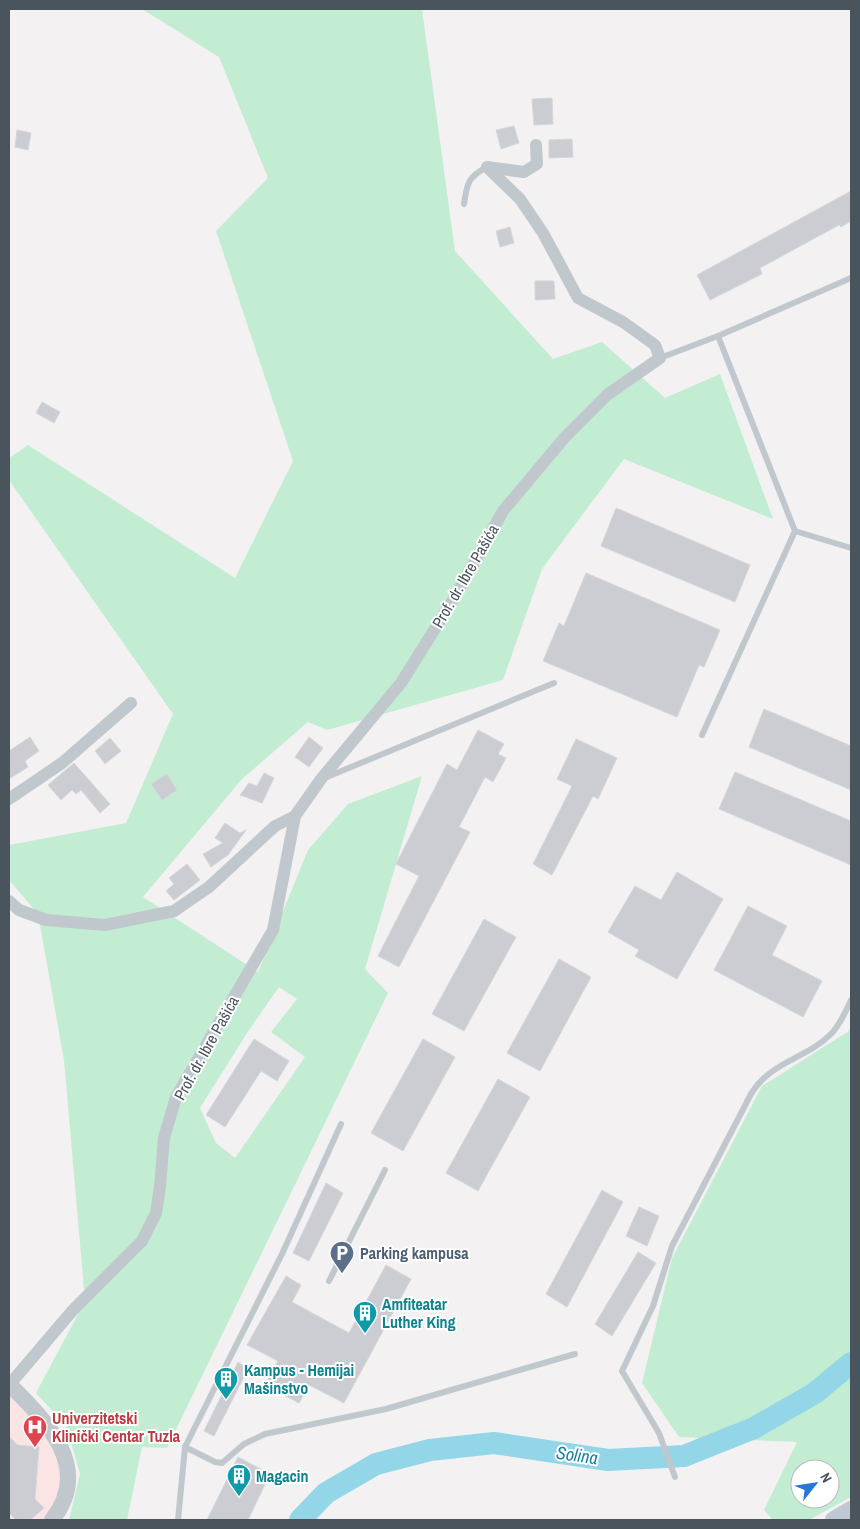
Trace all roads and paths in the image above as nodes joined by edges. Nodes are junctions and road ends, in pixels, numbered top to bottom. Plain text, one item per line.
1 (536, 144) dead end
2 (487, 167) junction
3 (464, 204) dead end
4 (851, 278) edge
5 (718, 336) junction
6 (660, 358) junction
7 (795, 531) junction
8 (851, 548) edge
9 (554, 683) dead end
10 (131, 703) dead end
11 (702, 735) dead end
12 (321, 779) junction
13 (9, 799) edge
14 (295, 816) junction
15 (9, 901) edge
16 (851, 1000) edge
17 (341, 1124) dead end
18 (385, 1170) dead end
19 (329, 1282) dead end
20 (575, 1354) dead end
21 (9, 1384) edge
22 (185, 1447) junction
23 (675, 1477) dead end
24 (851, 1510) edge
25 (52, 1520) edge
26 (178, 1520) edge
27 (834, 1520) edge

1 - 2 street
2 - 3 lane
2 - 6 street
4 - 5 lane
5 - 6 lane
5 - 7 lane
6 - 12 street, Prof. dr. Ibre Pašića
7 - 8 lane
7 - 11 lane
9 - 12 lane
10 - 13 street
12 - 14 street, Prof. dr. Ibre Pašića
14 - 15 street, Prof. dr. Ibre Pašića
14 - 21 street, Prof. dr. Ibre Pašića
16 - 23 lane
17 - 22 lane
18 - 19 lane
20 - 22 lane
21 - 25 street, Prof. dr. Ibre Pašića
22 - 26 lane
24 - 27 main road

